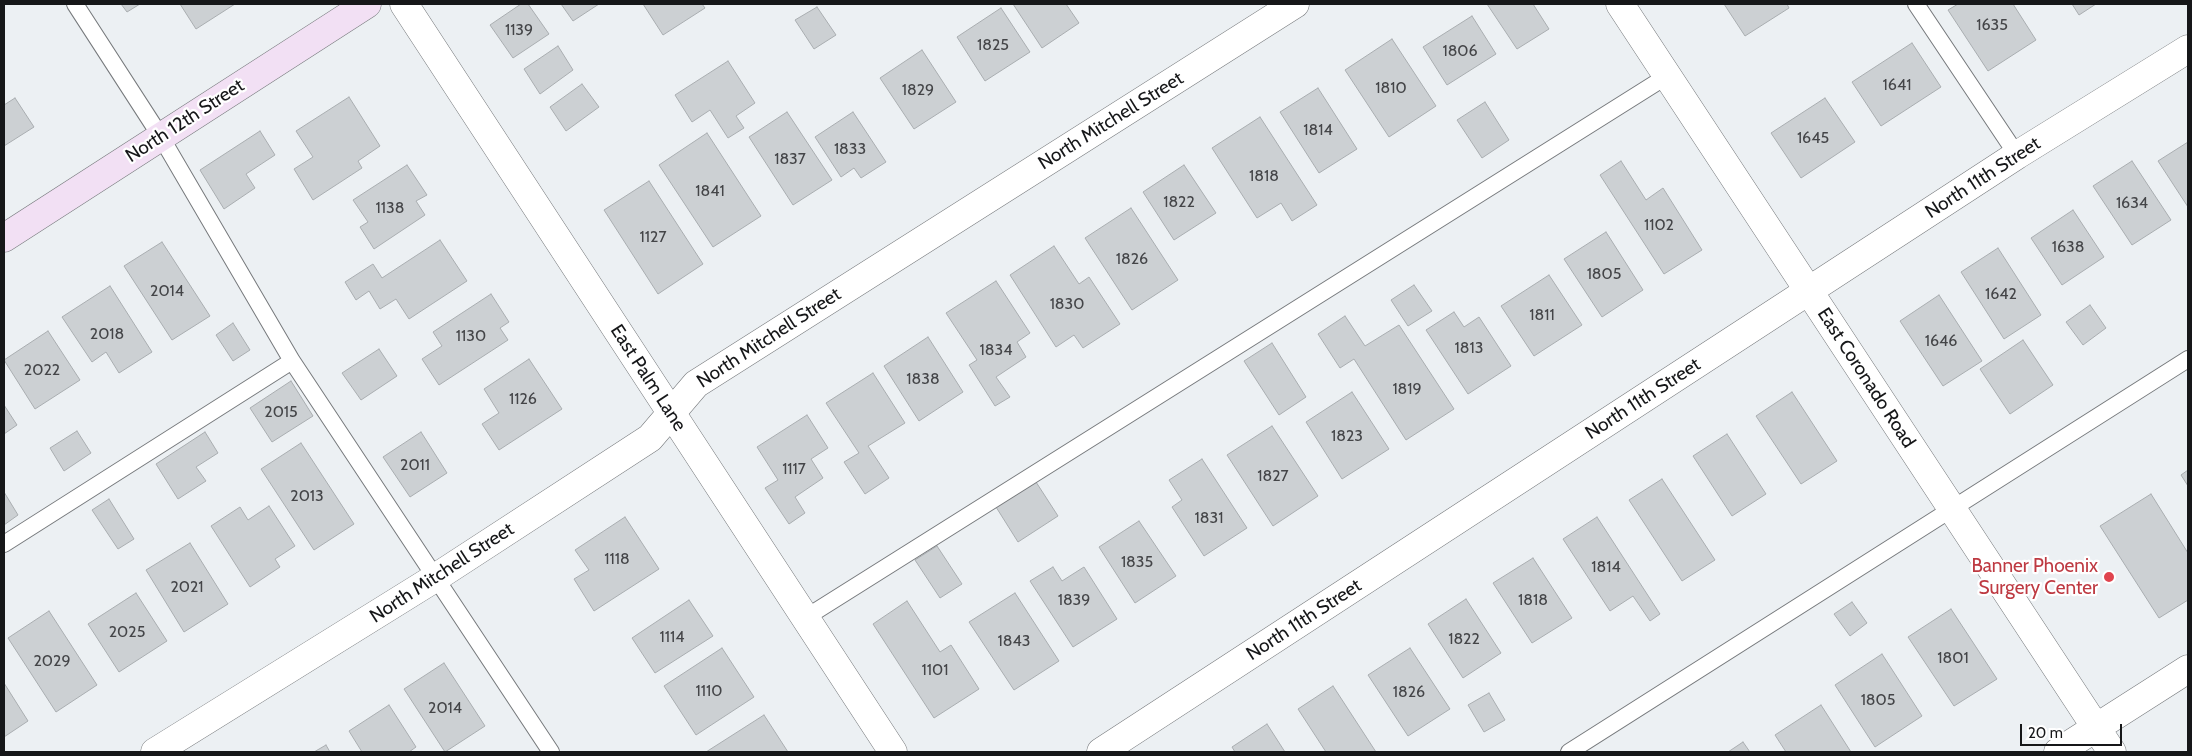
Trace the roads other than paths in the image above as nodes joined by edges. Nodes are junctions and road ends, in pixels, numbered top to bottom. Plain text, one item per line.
1 (75, 4) edge
2 (367, 4) edge
3 (404, 4) edge
4 (1295, 4) edge
5 (1620, 4) edge
6 (1916, 4) edge
7 (2188, 49) edge
8 (1667, 76) junction
9 (161, 137) junction
10 (2017, 155) junction
11 (4, 238) edge
12 (1809, 291) junction
13 (2188, 359) edge
14 (292, 361) junction
15 (671, 413) junction
16 (1951, 508) junction
17 (4, 544) edge
18 (435, 578) junction
19 (805, 618) junction
20 (2188, 669) edge
21 (2096, 728) junction
22 (155, 752) edge
23 (551, 752) edge
24 (893, 752) edge
25 (1101, 752) edge
26 (1569, 752) edge
27 (2058, 752) edge
28 (2112, 752) edge

1 - 9 lane
2 - 9 street, North 12th Street
3 - 15 street, East Palm Lane
4 - 15 street, North Mitchell Street
5 - 8 street, East Coronado Road
6 - 10 lane
7 - 10 street, North 11th Street
8 - 12 street, East Coronado Road
8 - 19 lane
9 - 11 street, North 12th Street
9 - 14 lane
10 - 12 street, North 11th Street
12 - 16 street, East Coronado Road
12 - 25 street, North 11th Street
13 - 16 lane
14 - 17 lane
14 - 18 lane
15 - 18 street, North Mitchell Street
15 - 19 street, East Palm Lane
16 - 21 street, East Coronado Road
16 - 26 lane
18 - 22 street, North Mitchell Street
18 - 23 lane
19 - 24 street, East Palm Lane
20 - 21 street
21 - 27 street
21 - 28 street, East Coronado Road

